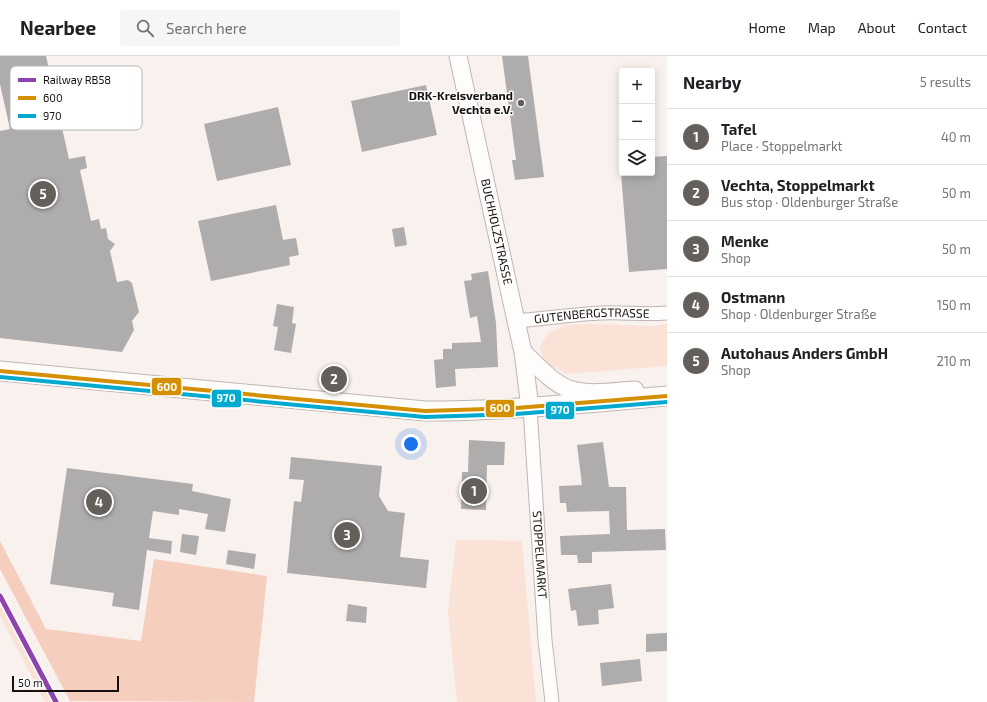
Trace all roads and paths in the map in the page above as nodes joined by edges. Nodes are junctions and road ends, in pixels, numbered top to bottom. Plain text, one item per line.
1 (458, 56) edge
2 (667, 313) edge
3 (516, 321) junction
4 (523, 352) junction
5 (0, 371) edge
6 (667, 389) edge
7 (667, 396) edge
8 (530, 408) junction
9 (552, 702) edge

1 - 3 street, BUCHHOLZSTRASSE
2 - 3 street, GUTENBERGSTRASSE
3 - 4 street, BUCHHOLZSTRASSE
4 - 6 street
4 - 8 street, BUCHHOLZSTRASSE
5 - 8 main road
7 - 8 main road
8 - 9 street, STOPPELMARKT

